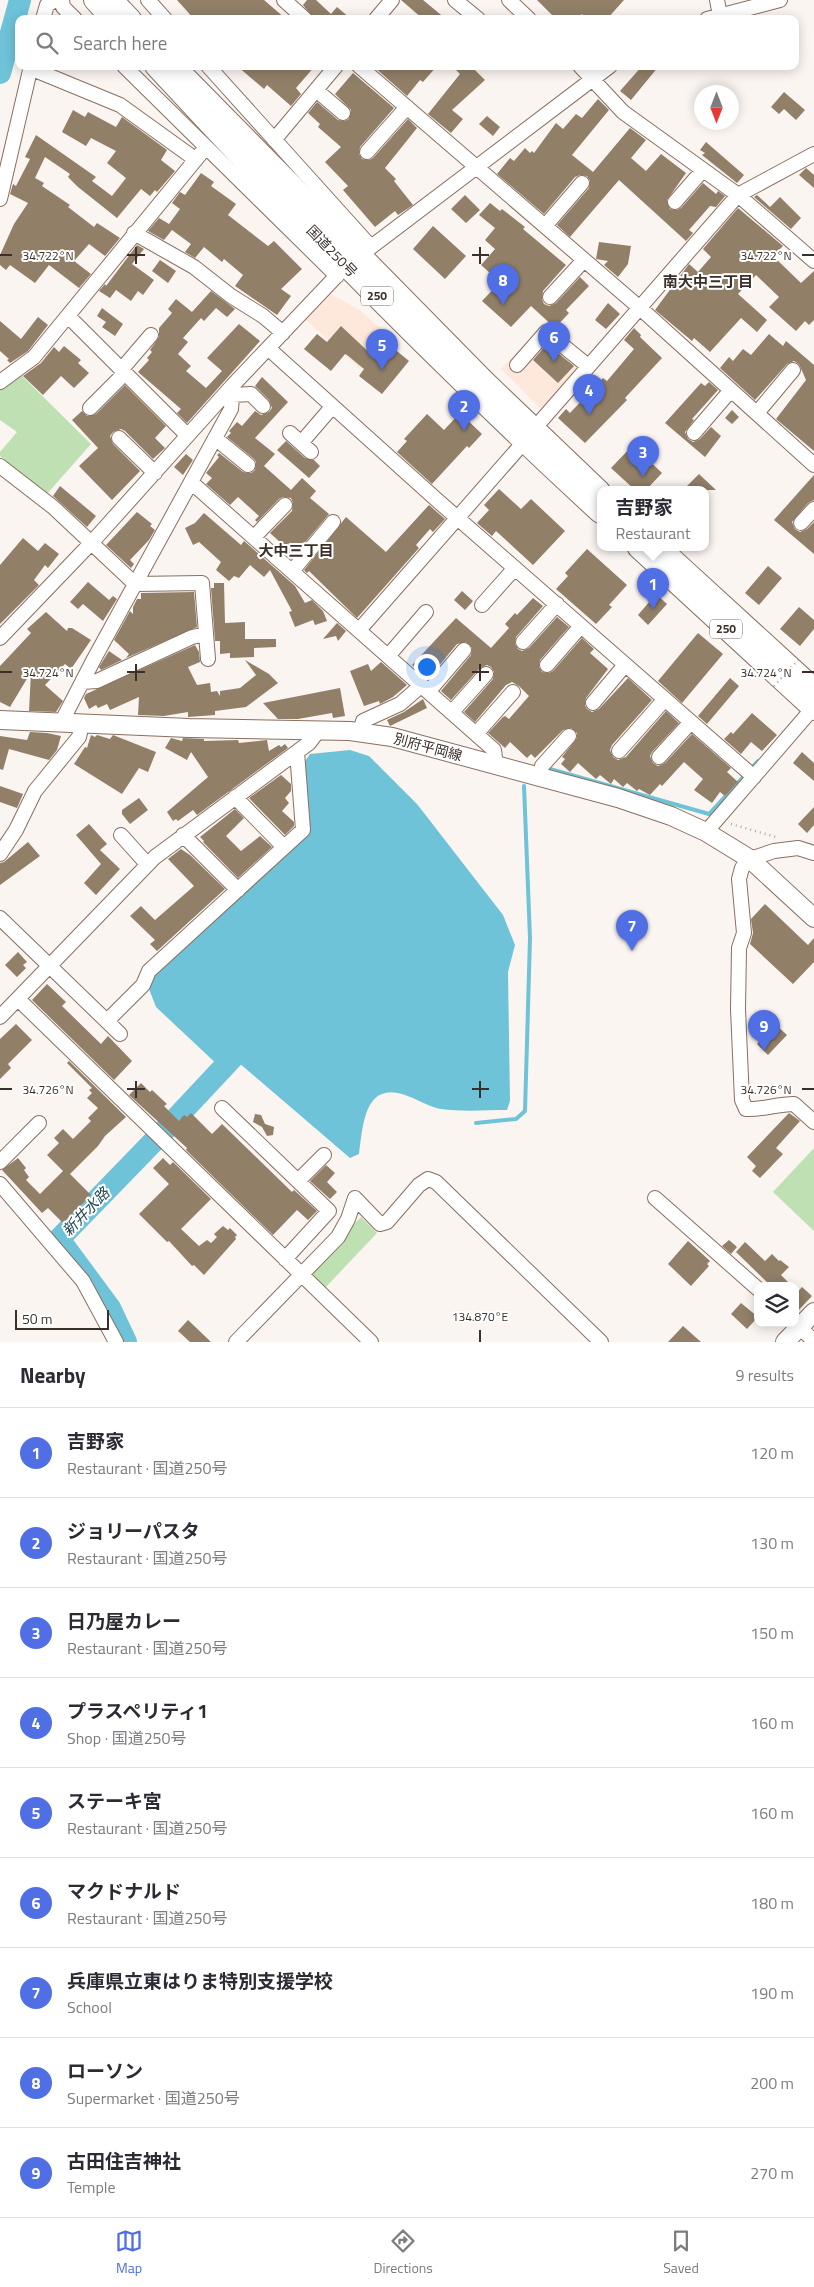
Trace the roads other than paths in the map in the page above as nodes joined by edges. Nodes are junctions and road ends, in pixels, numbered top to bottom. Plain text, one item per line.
1 (55, 0) edge
2 (62, 0) edge
3 (94, 0) edge
4 (113, 0) edge
5 (148, 0) edge
6 (284, 0) edge
7 (392, 0) edge
8 (455, 0) edge
9 (509, 0) edge
10 (717, 0) edge
11 (780, 0) edge
12 (462, 14) edge
13 (44, 15) edge
14 (71, 15) edge
15 (107, 15) edge
16 (127, 15) edge
17 (161, 15) edge
18 (301, 15) edge
19 (379, 15) edge
20 (520, 15) edge
21 (714, 15) edge
22 (722, 15) edge
23 (29, 70) edge
24 (37, 70) edge
25 (128, 70) edge
26 (166, 70) edge
27 (212, 70) edge
28 (333, 70) edge
29 (364, 70) edge
30 (583, 70) edge
31 (605, 70) edge
32 (592, 80) junction
33 (316, 90) junction
34 (406, 107) junction
35 (343, 113) dead end
36 (274, 140) junction
37 (206, 147) junction
38 (367, 152) dead end
39 (814, 154) edge
40 (195, 159) junction
41 (477, 168) junction
42 (703, 170) junction
43 (582, 183) dead end
44 (738, 195) junction
45 (0, 199) edge
46 (675, 202) dead end
47 (545, 226) junction
48 (134, 234) junction
49 (584, 260) junction
50 (354, 261) junction
51 (814, 261) edge
52 (550, 297) dead end
53 (640, 308) junction
54 (68, 316) junction
55 (283, 333) junction
56 (151, 335) dead end
57 (269, 349) junction
58 (516, 365) dead end
59 (588, 366) junction
60 (793, 370) dead end
61 (123, 372) junction
62 (0, 382) edge
63 (233, 390) junction
64 (731, 390) junction
65 (264, 406) dead end
66 (332, 407) junction
67 (90, 408) dead end
68 (756, 413) junction
69 (290, 433) dead end
70 (694, 433) dead end
71 (187, 436) junction
72 (529, 436) junction
73 (119, 438) dead end
74 (215, 438) junction
75 (248, 465) dead end
76 (814, 465) edge
77 (0, 466) edge
78 (155, 473) junction
79 (192, 483) junction
80 (597, 489) edge
81 (285, 505) dead end
82 (814, 509) edge
83 (597, 510) edge
84 (457, 517) junction
85 (333, 522) dead end
86 (801, 524) dead end
87 (254, 537) junction
88 (92, 543) junction
89 (641, 551) edge
90 (664, 551) edge
91 (516, 568) junction
92 (293, 570) junction
93 (135, 584) junction
94 (557, 604) junction
95 (482, 605) dead end
96 (426, 612) dead end
97 (581, 626) junction
98 (360, 629) junction
99 (206, 634) junction
100 (0, 638) edge
101 (523, 642) dead end
102 (464, 650) dead end
103 (389, 655) junction
104 (208, 659) dead end
105 (547, 665) dead end
106 (626, 665) junction
107 (486, 674) dead end
108 (82, 682) junction
109 (426, 688) junction
110 (814, 688) edge
111 (512, 692) dead end
112 (665, 699) junction
113 (593, 703) dead end
114 (813, 709) edge
115 (452, 712) junction
116 (0, 720) edge
117 (691, 722) junction
118 (62, 723) junction
119 (82, 724) junction
120 (318, 730) junction
121 (360, 732) junction
122 (476, 734) junction
123 (569, 736) dead end
124 (619, 751) dead end
125 (297, 752) junction
126 (659, 758) dead end
127 (496, 765) junction
128 (538, 777) junction
129 (754, 777) junction
130 (235, 797) junction
131 (706, 832) junction
132 (121, 835) dead end
133 (183, 835) junction
134 (284, 847) junction
135 (814, 853) edge
136 (0, 854) edge
137 (750, 859) junction
138 (147, 864) junction
139 (238, 890) junction
140 (0, 918) edge
141 (814, 918) edge
142 (50, 967) junction
143 (18, 999) junction
144 (0, 1018) edge
145 (107, 1021) junction
146 (120, 1034) dead end
147 (222, 1108) dead end
148 (814, 1122) edge
149 (39, 1123) dead end
150 (324, 1155) dead end
151 (0, 1162) edge
152 (298, 1181) junction
153 (0, 1184) edge
154 (655, 1198) dead end
155 (285, 1259) junction
156 (301, 1274) junction
157 (754, 1286) edge
158 (814, 1312) edge
159 (799, 1324) edge
160 (799, 1326) edge
161 (796, 1327) edge
162 (814, 1341) edge
163 (116, 1342) edge
164 (236, 1342) edge
165 (371, 1342) edge
166 (601, 1342) edge
167 (785, 1342) edge

1 - 13 street
2 - 14 street
3 - 15 highway
4 - 16 highway
5 - 17 street
6 - 18 street
7 - 19 street
8 - 12 street
9 - 20 street
10 - 21 street
11 - 22 street
23 - 45 street
24 - 40 street
25 - 37 street
26 - 50 highway, 国道250号 / 250
27 - 36 street
28 - 33 street
29 - 34 street
30 - 32 street
31 - 32 street
32 - 41 street
32 - 42 street
33 - 35 street
33 - 36 street
34 - 38 street
34 - 41 street
36 - 50 street
37 - 40 street
37 - 50 street
39 - 44 street
40 - 48 street
41 - 47 street
41 - 50 street
42 - 44 street
42 - 46 street
43 - 47 street
44 - 51 street
44 - 53 street
47 - 49 street
48 - 54 street
48 - 55 street
49 - 52 street
49 - 53 street
50 - 55 street
50 - 72 highway, 国道250号 / 250
53 - 59 street
53 - 64 street
54 - 61 street
54 - 62 street
55 - 57 street
56 - 61 street
57 - 63 street
57 - 66 street
58 - 59 street
59 - 72 street
60 - 68 street
61 - 67 street
61 - 71 street
63 - 65 street
63 - 71 street
63 - 74 street
64 - 68 street
64 - 70 street
66 - 69 street
66 - 84 street
68 - 76 street
71 - 78 street
72 - 80 highway, 国道250号 / 250
72 - 83 highway, 国道250号 / 250
72 - 84 street
73 - 78 street
74 - 75 street
74 - 79 street
77 - 88 street
78 - 88 street
79 - 87 street
79 - 93 street
81 - 87 street
82 - 86 street
84 - 91 street
84 - 98 street
85 - 92 street
87 - 92 street
88 - 93 street
88 - 100 street
89 - 114 highway, 250
90 - 110 highway, 250
91 - 94 street
91 - 95 street
92 - 98 street
93 - 99 street
93 - 108 street
94 - 97 street
94 - 101 street
96 - 103 street
97 - 105 street
97 - 106 street
98 - 103 street
99 - 104 street
99 - 108 street
102 - 109 street
103 - 109 street
106 - 112 street
106 - 113 street
107 - 115 street
108 - 118 street
109 - 115 street
109 - 121 street
111 - 122 street
112 - 117 street
112 - 124 street
114 - 129 street
115 - 122 street
116 - 118 main road, 別府平岡線
117 - 126 street
117 - 129 street
118 - 119 main road, 別府平岡線
119 - 120 main road, 別府平岡線
119 - 136 street
120 - 121 main road, 別府平岡線
120 - 125 street
121 - 127 main road, 別府平岡線
122 - 127 street
123 - 128 street
125 - 130 street
125 - 134 street
127 - 128 main road, 別府平岡線
128 - 131 main road, 別府平岡線
129 - 131 street
130 - 133 street
130 - 134 street
131 - 137 main road, 別府平岡線
132 - 138 street
133 - 138 street
133 - 139 street
134 - 139 street
135 - 137 street
137 - 141 main road, 別府平岡線
137 - 148 street
138 - 142 street
139 - 145 street
140 - 142 street
142 - 143 street
142 - 145 street
143 - 144 street
143 - 155 street
145 - 146 street
147 - 152 street
149 - 151 street
150 - 152 street
152 - 155 street
153 - 163 street
154 - 157 street
155 - 156 street
156 - 164 street
156 - 165 street
156 - 166 street
158 - 159 main road
160 - 162 street
161 - 167 main road

